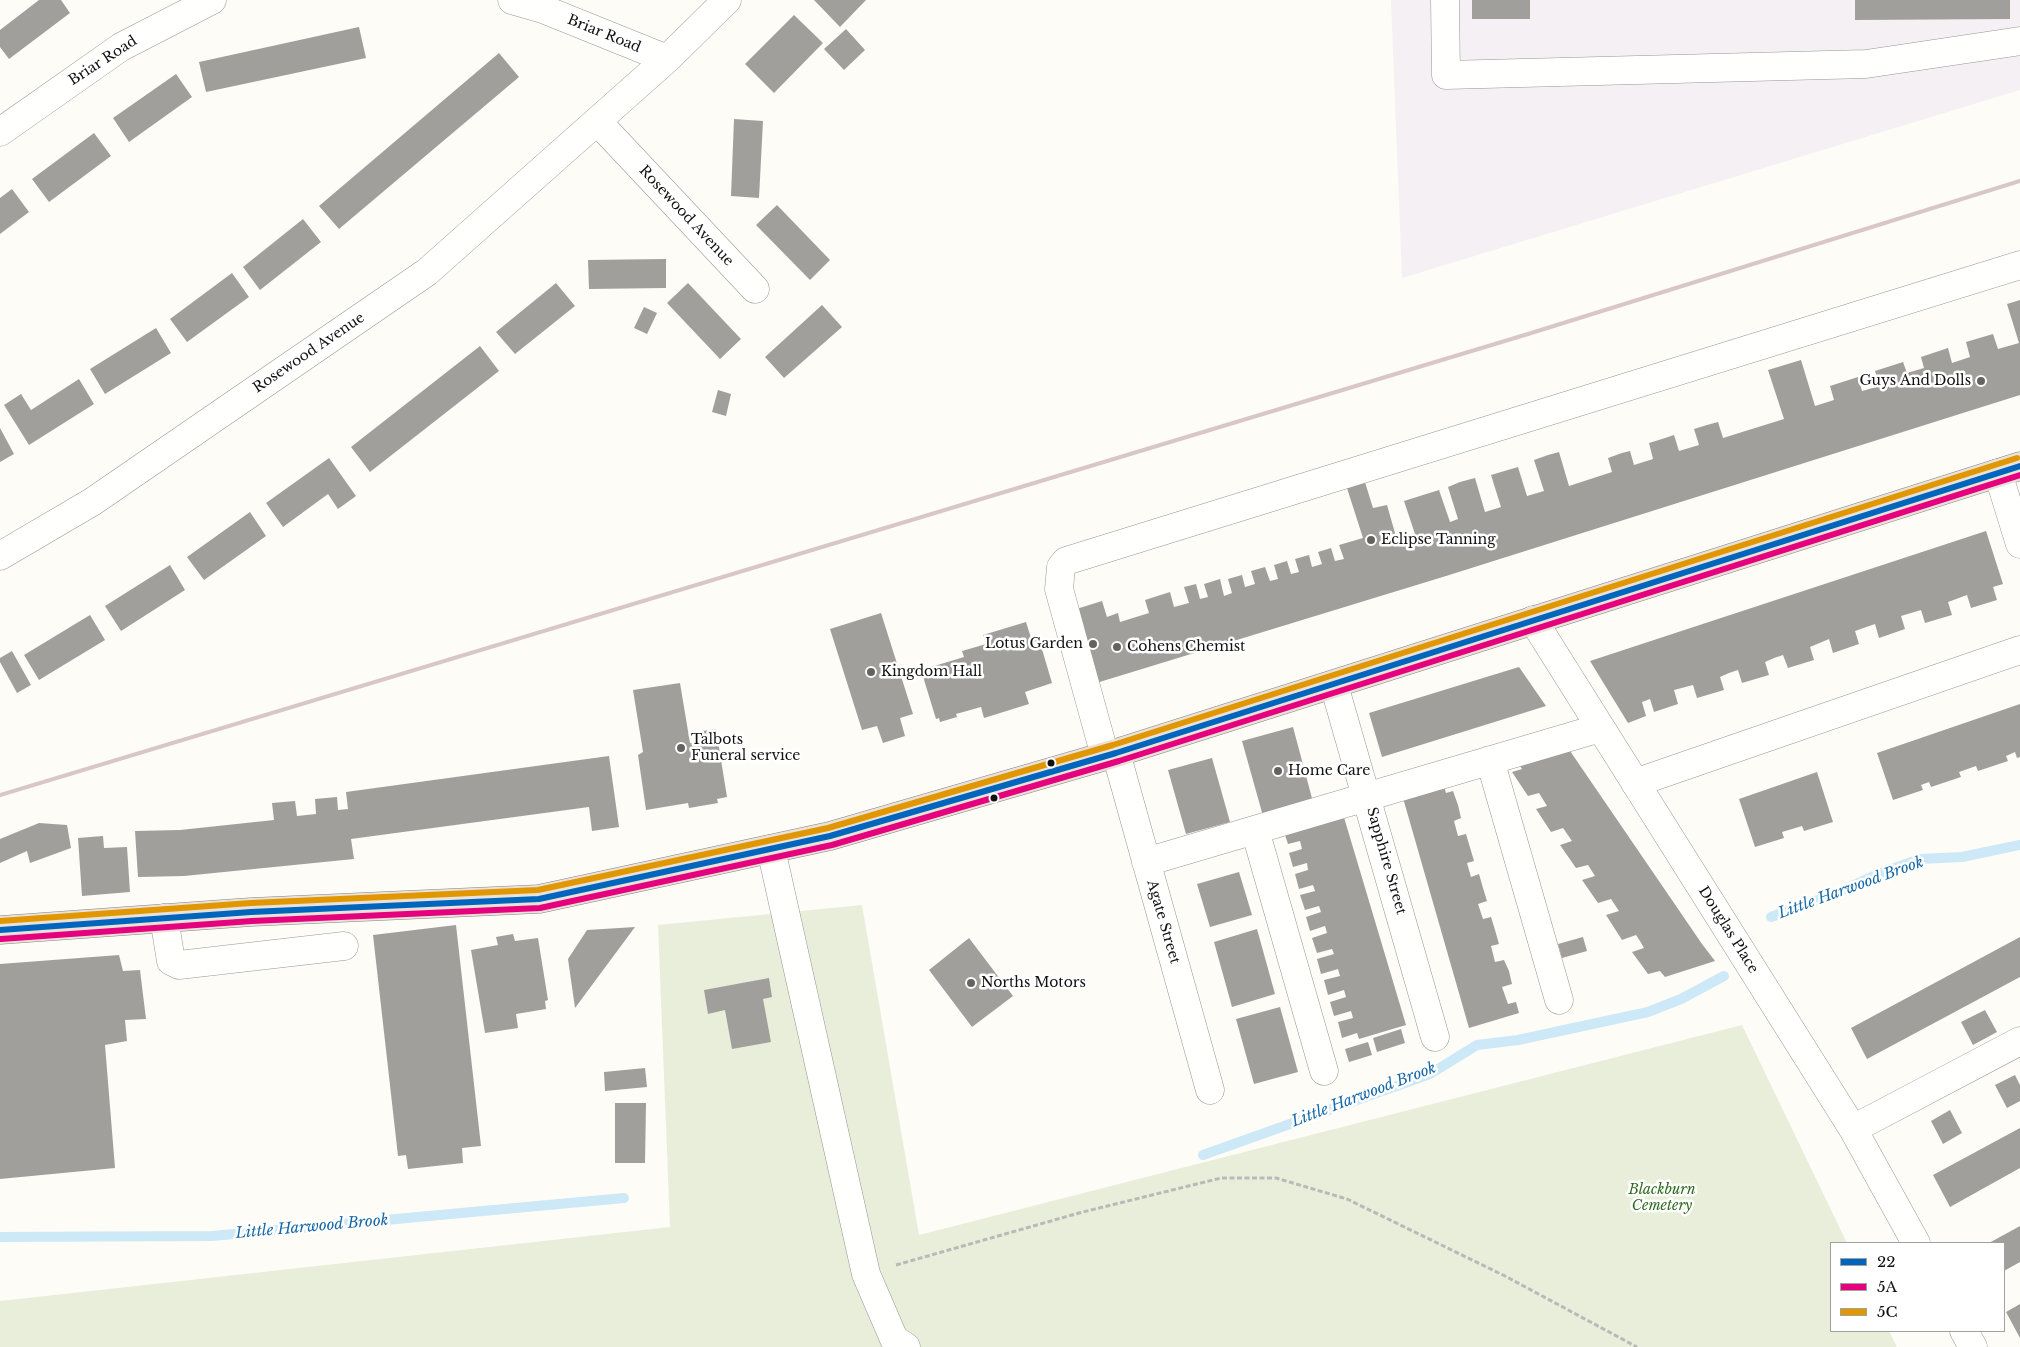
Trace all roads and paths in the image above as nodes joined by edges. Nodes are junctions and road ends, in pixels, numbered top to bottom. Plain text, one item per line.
1 (212, 0) edge
2 (512, 0) edge
3 (727, 0) edge
4 (1445, 0) edge
5 (2020, 41) edge
6 (667, 59) junction
7 (597, 121) junction
8 (0, 132) edge
9 (2020, 265) edge
10 (755, 289) dead end
11 (2009, 469) edge
12 (2020, 544) edge
13 (0, 556) edge
14 (1534, 620) junction
15 (2020, 650) edge
16 (1334, 685) junction
17 (1600, 728) junction
18 (1111, 755) junction
19 (1490, 760) junction
20 (1635, 782) junction
21 (1368, 796) junction
22 (1255, 830) junction
23 (771, 849) junction
24 (1146, 862) junction
25 (164, 918) junction
26 (0, 930) edge
27 (344, 946) dead end
28 (1559, 1000) dead end
29 (1435, 1037) dead end
30 (2020, 1040) edge
31 (1324, 1071) dead end
32 (1210, 1090) dead end
33 (1853, 1130) junction
34 (1915, 1242) edge
35 (866, 1274) junction
36 (1965, 1332) edge
37 (895, 1344) edge
38 (1637, 1347) edge
39 (1973, 1347) edge

1 - 8 street, Briar Road
2 - 6 street, Briar Road
3 - 6 street, Rosewood Avenue
4 - 5 street
6 - 7 street, Rosewood Avenue
7 - 10 street, Rosewood Avenue
7 - 13 street, Rosewood Avenue
9 - 18 street, Agate Street
11 - 12 street
11 - 14 highway
14 - 16 highway
14 - 17 street, Douglas Place
15 - 20 street
16 - 18 highway
16 - 21 street, Sapphire Street
17 - 19 street
17 - 20 street, Douglas Place
18 - 23 highway
18 - 24 street, Agate Street
19 - 21 street
19 - 28 street
20 - 33 street, Douglas Place
21 - 22 street
21 - 29 street, Sapphire Street
22 - 24 street
22 - 31 street
23 - 25 highway
23 - 35 street
24 - 32 street, Agate Street
25 - 26 highway
25 - 27 street
30 - 33 street
33 - 34 street, Douglas Place
35 - 37 street
35 - 38 path
36 - 39 street

